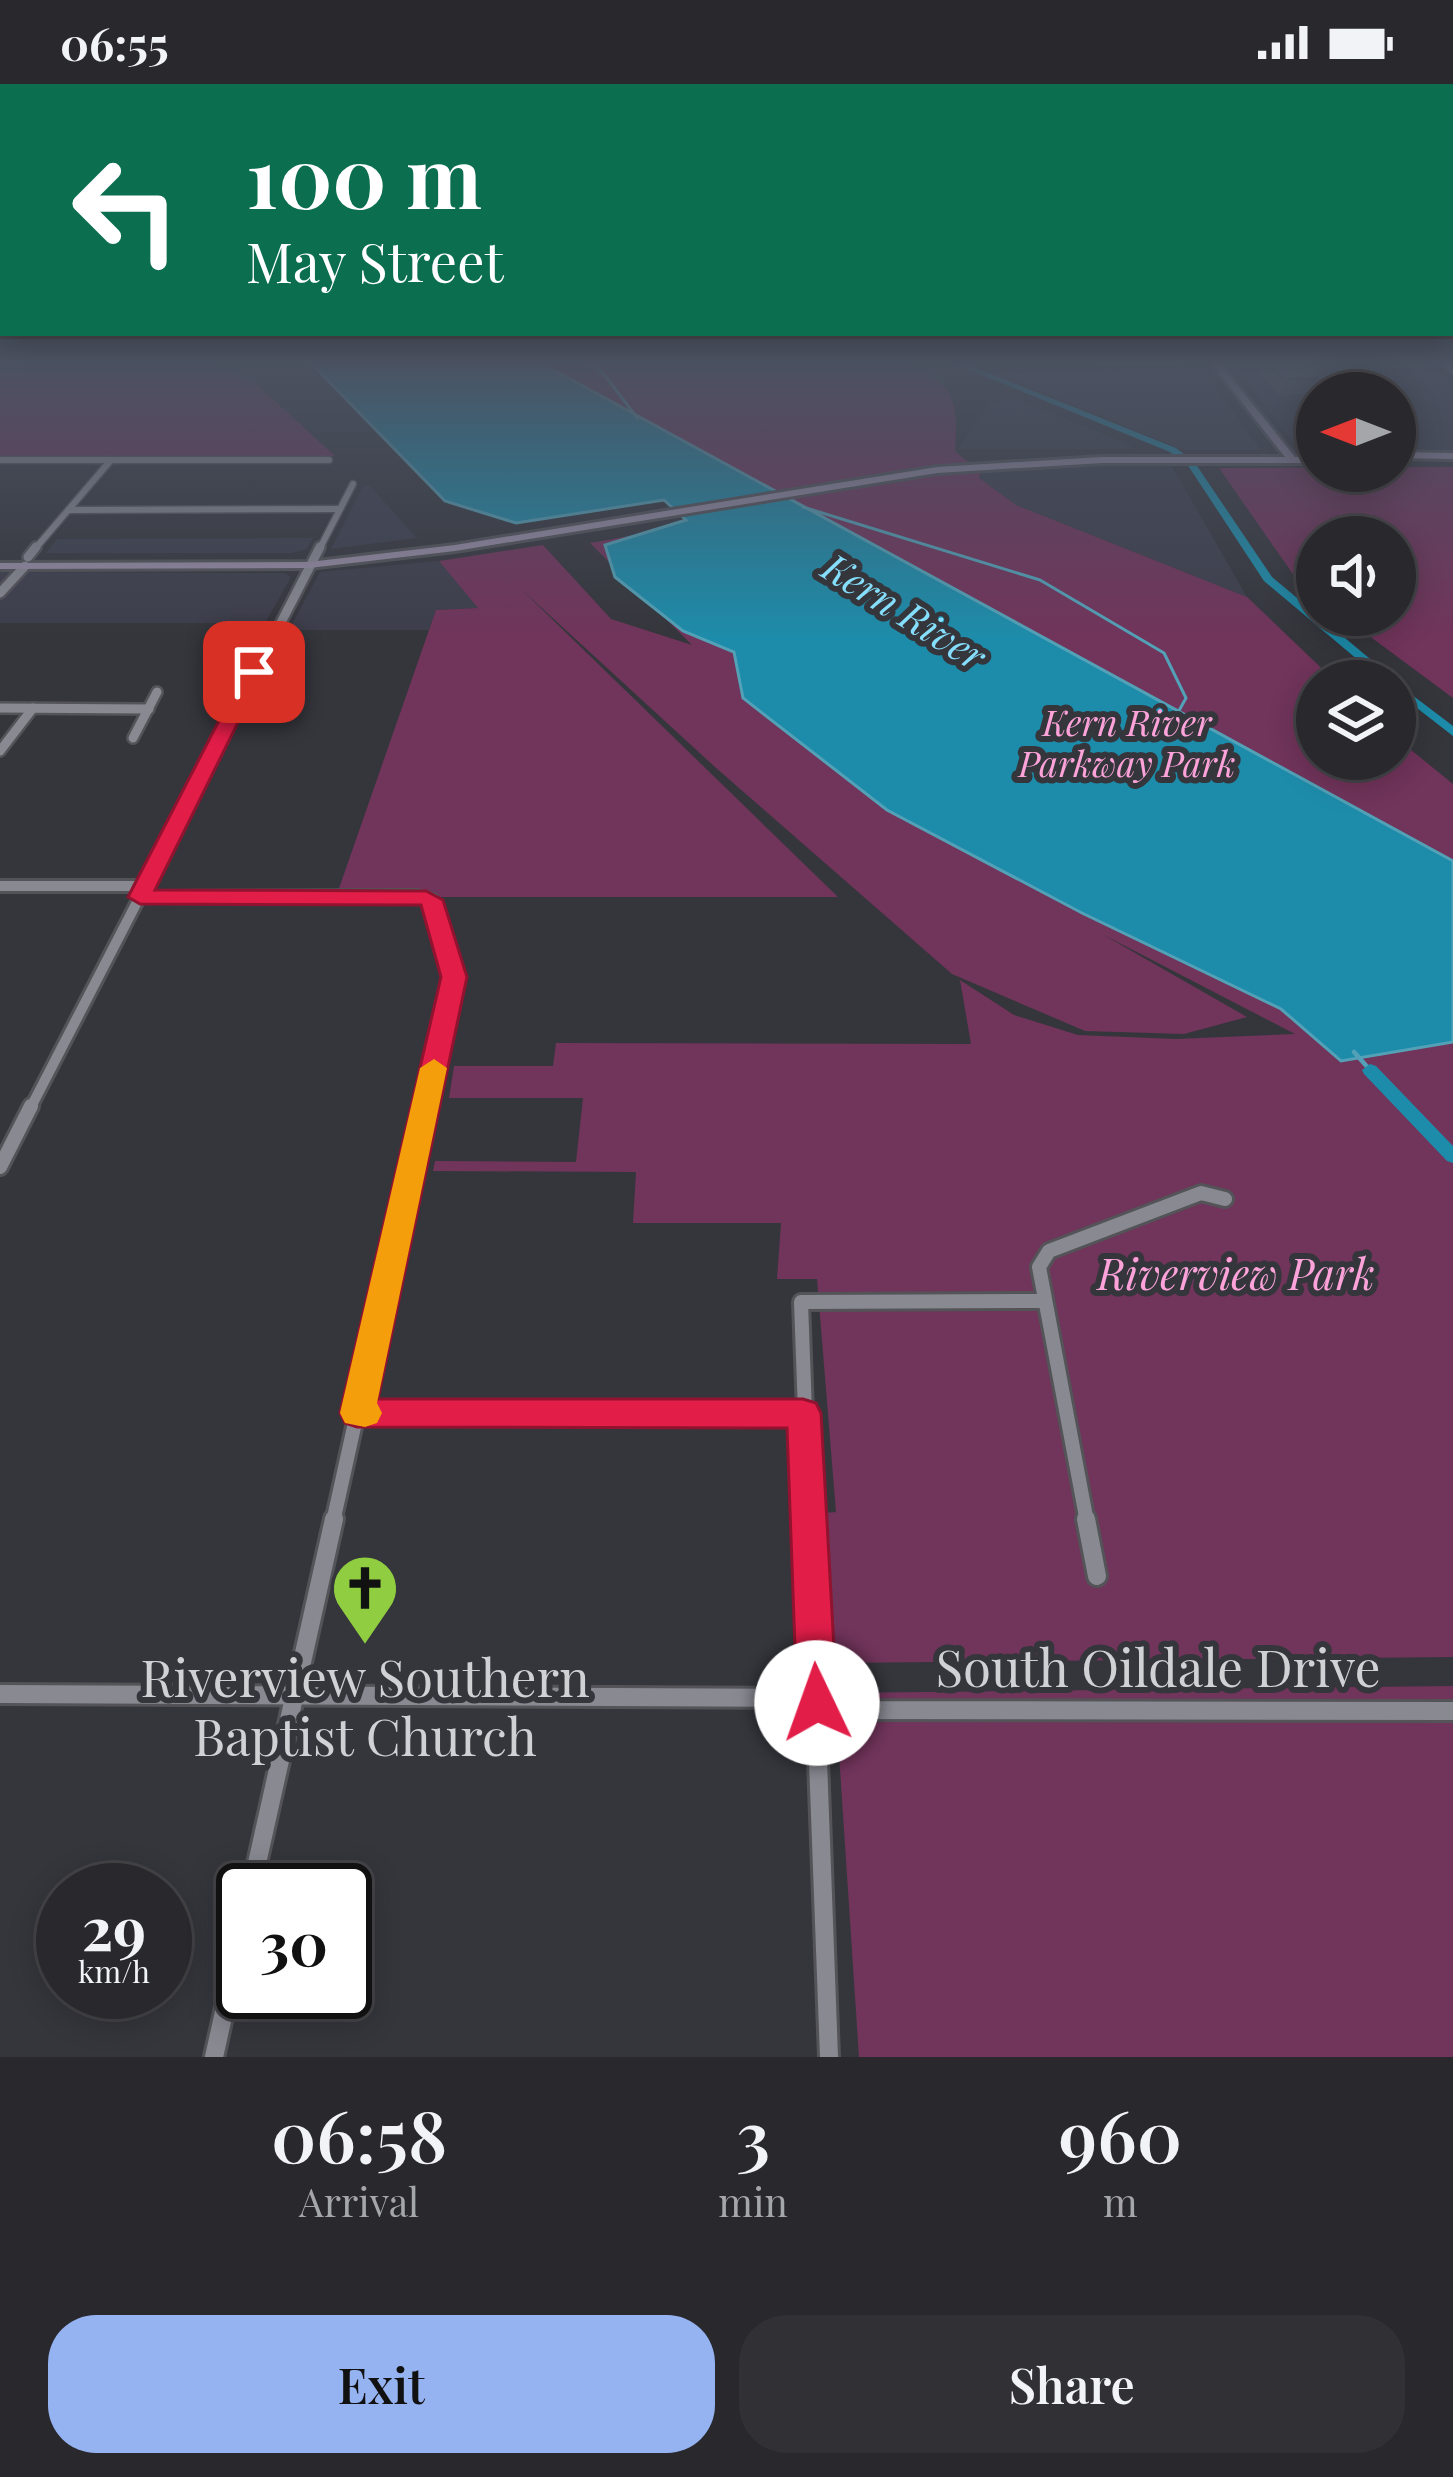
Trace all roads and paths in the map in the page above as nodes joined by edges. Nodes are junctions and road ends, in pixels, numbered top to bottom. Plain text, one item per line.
1 (1287, 454) edge
2 (1164, 457) junction
3 (1290, 458) junction
4 (1296, 458) edge
5 (1416, 458) edge
6 (1453, 458) edge
7 (0, 460) edge
8 (111, 460) junction
9 (328, 460) dead end
10 (353, 484) dead end
11 (340, 509) junction
12 (69, 510) junction
13 (660, 511) junction
14 (311, 561) junction
15 (26, 562) junction
16 (0, 563) edge
17 (0, 593) edge
18 (157, 692) dead end
19 (0, 708) edge
20 (33, 708) junction
21 (149, 710) junction
22 (133, 738) dead end
23 (0, 752) edge
24 (0, 886) edge
25 (142, 892) junction
26 (0, 1167) edge
27 (1225, 1199) dead end
28 (1046, 1301) junction
29 (357, 1413) junction
30 (803, 1413) junction
31 (1097, 1576) dead end
32 (296, 1692) junction
33 (0, 1694) edge
34 (817, 1703) junction
35 (1453, 1711) edge
36 (257, 1863) edge
37 (222, 2019) edge
38 (214, 2057) edge
39 (829, 2057) edge

1 - 3 main road
2 - 3 main road
2 - 13 main road
2 - 13 main road
3 - 4 main road
5 - 6 main road
7 - 8 street
8 - 9 street
8 - 12 street
10 - 11 street
11 - 12 street
11 - 14 street
12 - 15 street
13 - 14 main road
14 - 15 main road
14 - 15 main road
14 - 25 street
15 - 16 main road
15 - 17 street
18 - 21 street
19 - 20 street
20 - 21 street
20 - 23 street
21 - 22 street
24 - 25 street
25 - 26 street
25 - 29 street
27 - 28 street
28 - 30 street
28 - 31 street
29 - 30 street
29 - 32 street
30 - 34 street
32 - 33 street, South Oildale Drive
32 - 34 street, South Oildale Drive
32 - 36 street
34 - 35 street, South Oildale Drive
34 - 39 street
37 - 38 street

